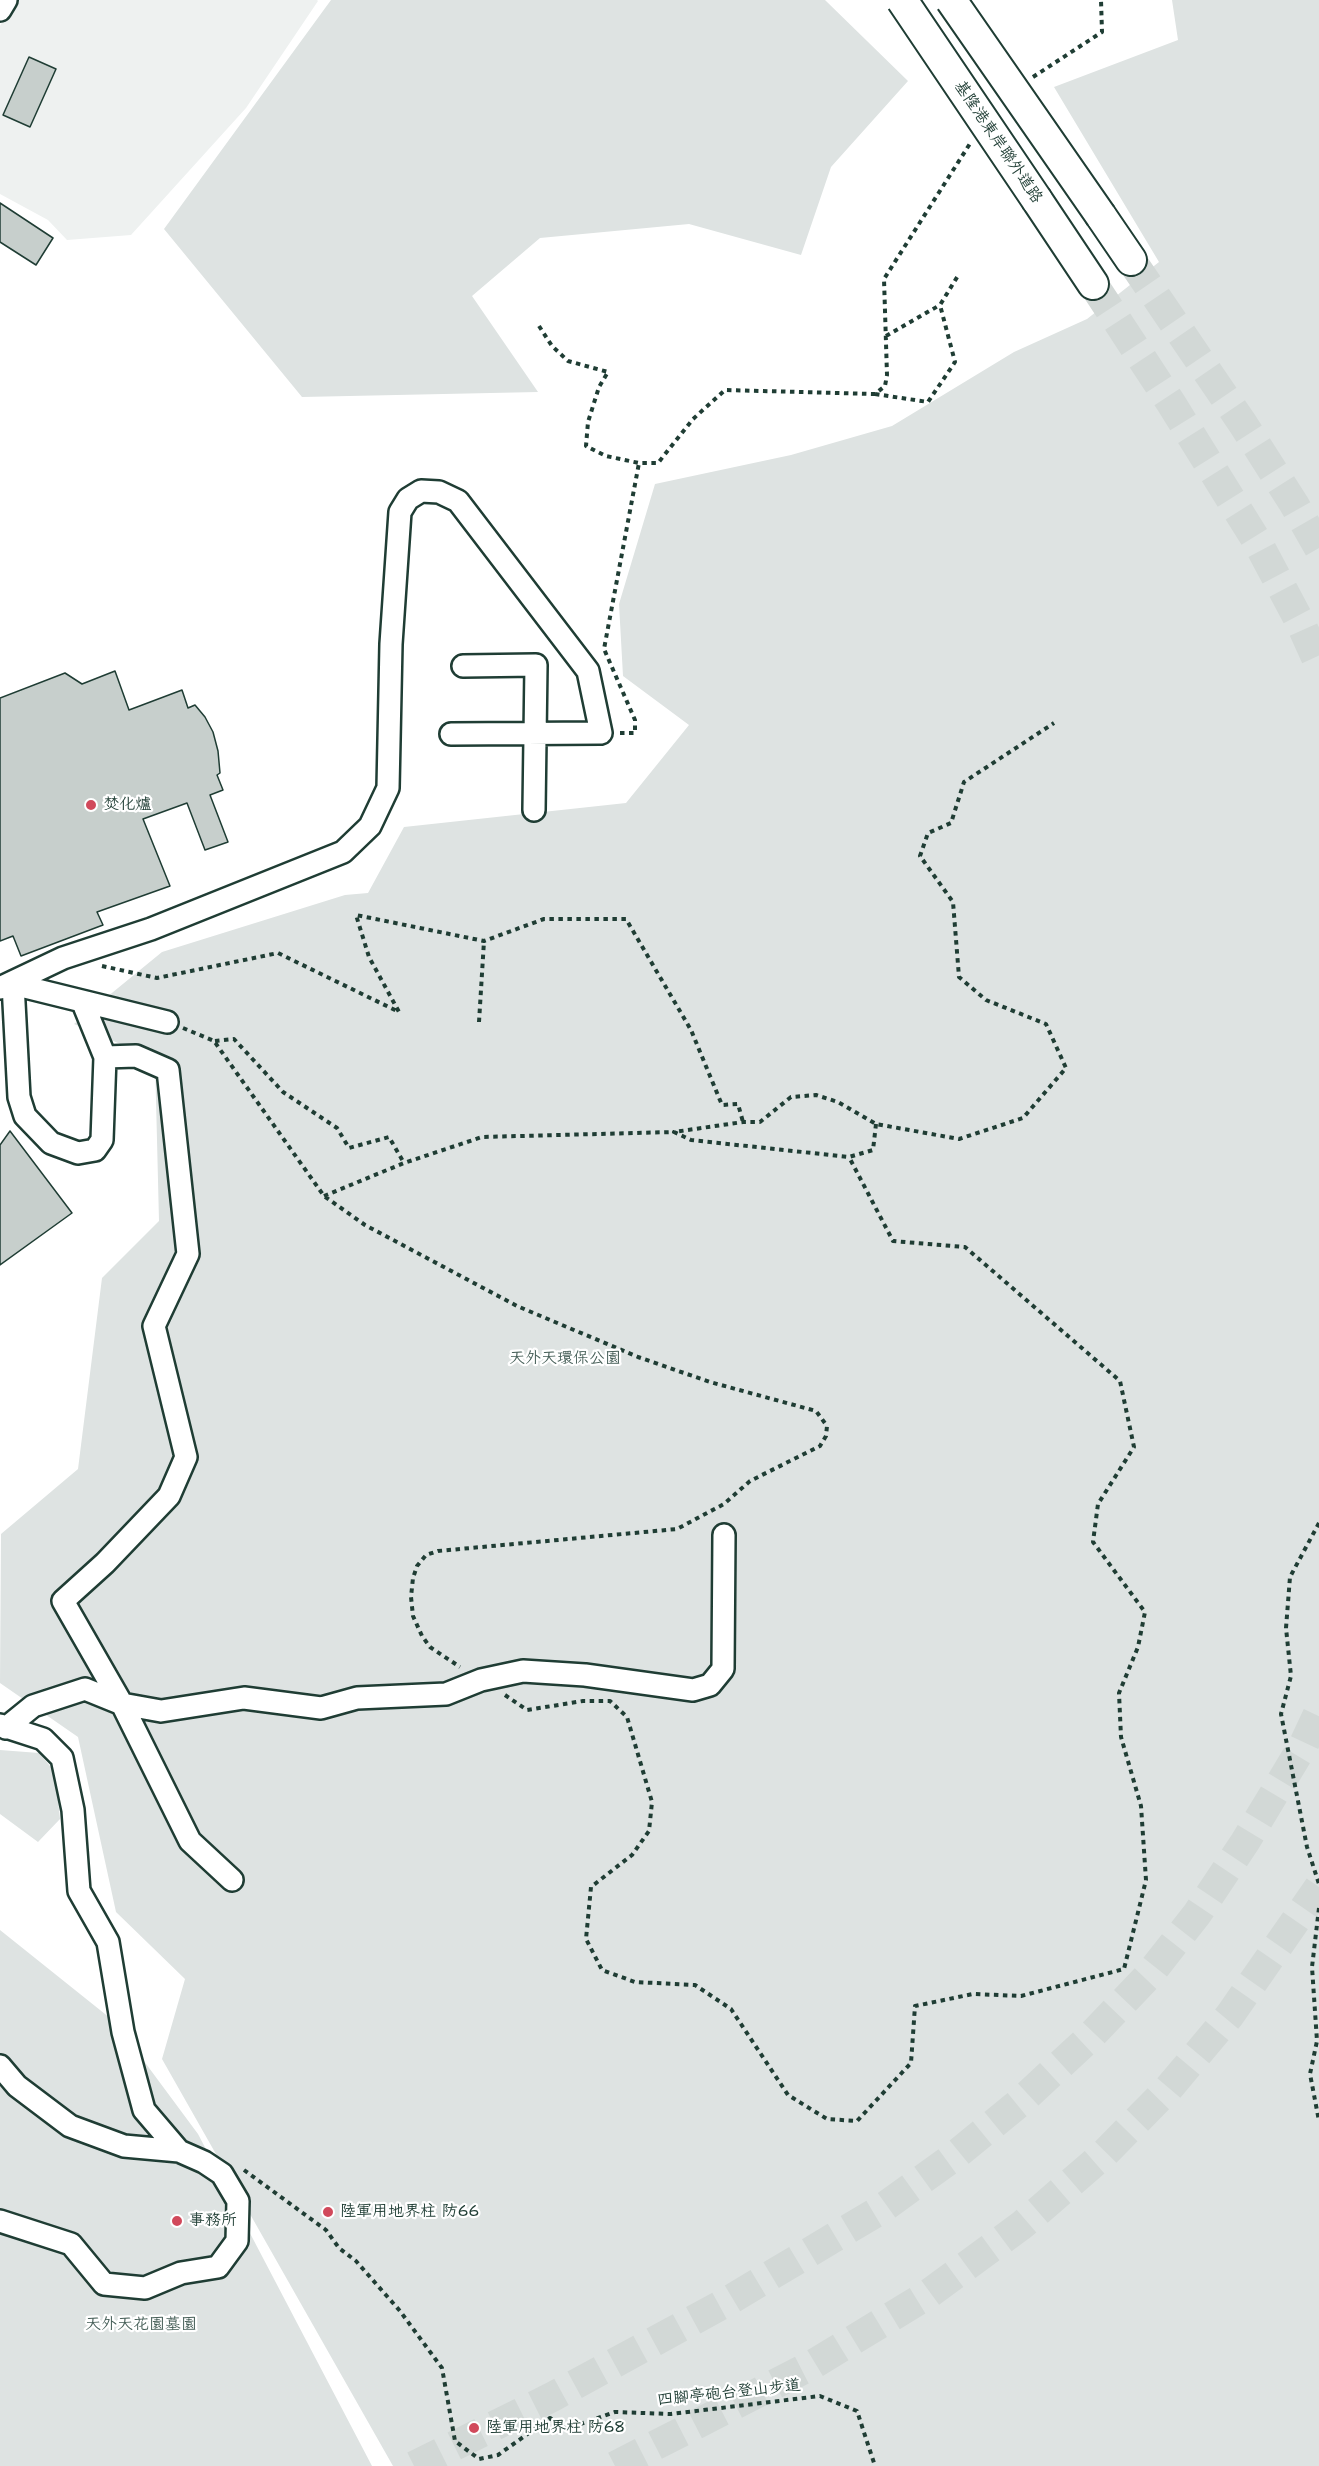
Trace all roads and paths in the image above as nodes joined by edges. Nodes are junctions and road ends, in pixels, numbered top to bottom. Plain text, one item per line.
1 (6, 0) edge
2 (902, 0) edge
3 (951, 0) edge
4 (1101, 0) edge
5 (0, 9) edge
6 (1024, 84) dead end
7 (973, 138) dead end
8 (1131, 260) tunnel mouth
9 (959, 274) dead end
10 (1093, 284) tunnel mouth
11 (940, 305) junction
12 (539, 326) dead end
13 (886, 336) junction
14 (875, 394) junction
15 (639, 463) junction
16 (463, 666) dead end
17 (1054, 723) dead end
18 (601, 733) junction
19 (451, 734) dead end
20 (535, 734) junction
21 (534, 810) dead end
22 (484, 941) junction
23 (63, 958) junction
24 (7, 986) edge
25 (83, 1003) junction
26 (167, 1022) joint
27 (479, 1022) dead end
28 (214, 1041) junction
29 (105, 1057) junction
30 (743, 1122) junction
31 (876, 1124) junction
32 (674, 1132) junction
33 (849, 1156) junction
34 (404, 1162) junction
35 (324, 1196) junction
36 (1319, 1523) edge
37 (724, 1535) dead end
38 (481, 1680) junction
39 (122, 1704) junction
40 (3, 1726) edge
41 (232, 1880) dead end
42 (1319, 1884) edge
43 (1319, 1908) edge
44 (0, 2066) edge
45 (1319, 2121) edge
46 (179, 2151) junction
47 (236, 2164) dead end
48 (0, 2221) edge
49 (479, 2459) junction
50 (479, 2466) edge
51 (875, 2466) edge

1 - 5 street
2 - 10 highway, 基隆港東岸聯外道路, bridge
3 - 8 highway, bridge
4 - 6 path
7 - 13 path
9 - 11 path
11 - 13 path
11 - 14 path
12 - 15 path
13 - 14 path
14 - 15 path
15 - 18 path
16 - 20 street
17 - 31 path
18 - 20 street
18 - 23 street
19 - 20 street
20 - 21 street
22 - 23 path
22 - 27 path
22 - 30 path
23 - 24 street
24 - 25 street
24 - 29 street
25 - 26 street
25 - 29 street
26 - 28 path
28 - 34 path
28 - 35 path
29 - 39 street
30 - 31 path
30 - 32 path
31 - 33 path
32 - 33 path
32 - 34 path
33 - 38 path
34 - 35 path
35 - 38 path
36 - 42 path
37 - 38 street
38 - 39 street
39 - 40 street
39 - 41 street
40 - 46 street
43 - 45 path
44 - 46 street
46 - 48 street
47 - 49 path
49 - 50 path
49 - 51 path, 四腳亭砲台登山步道

